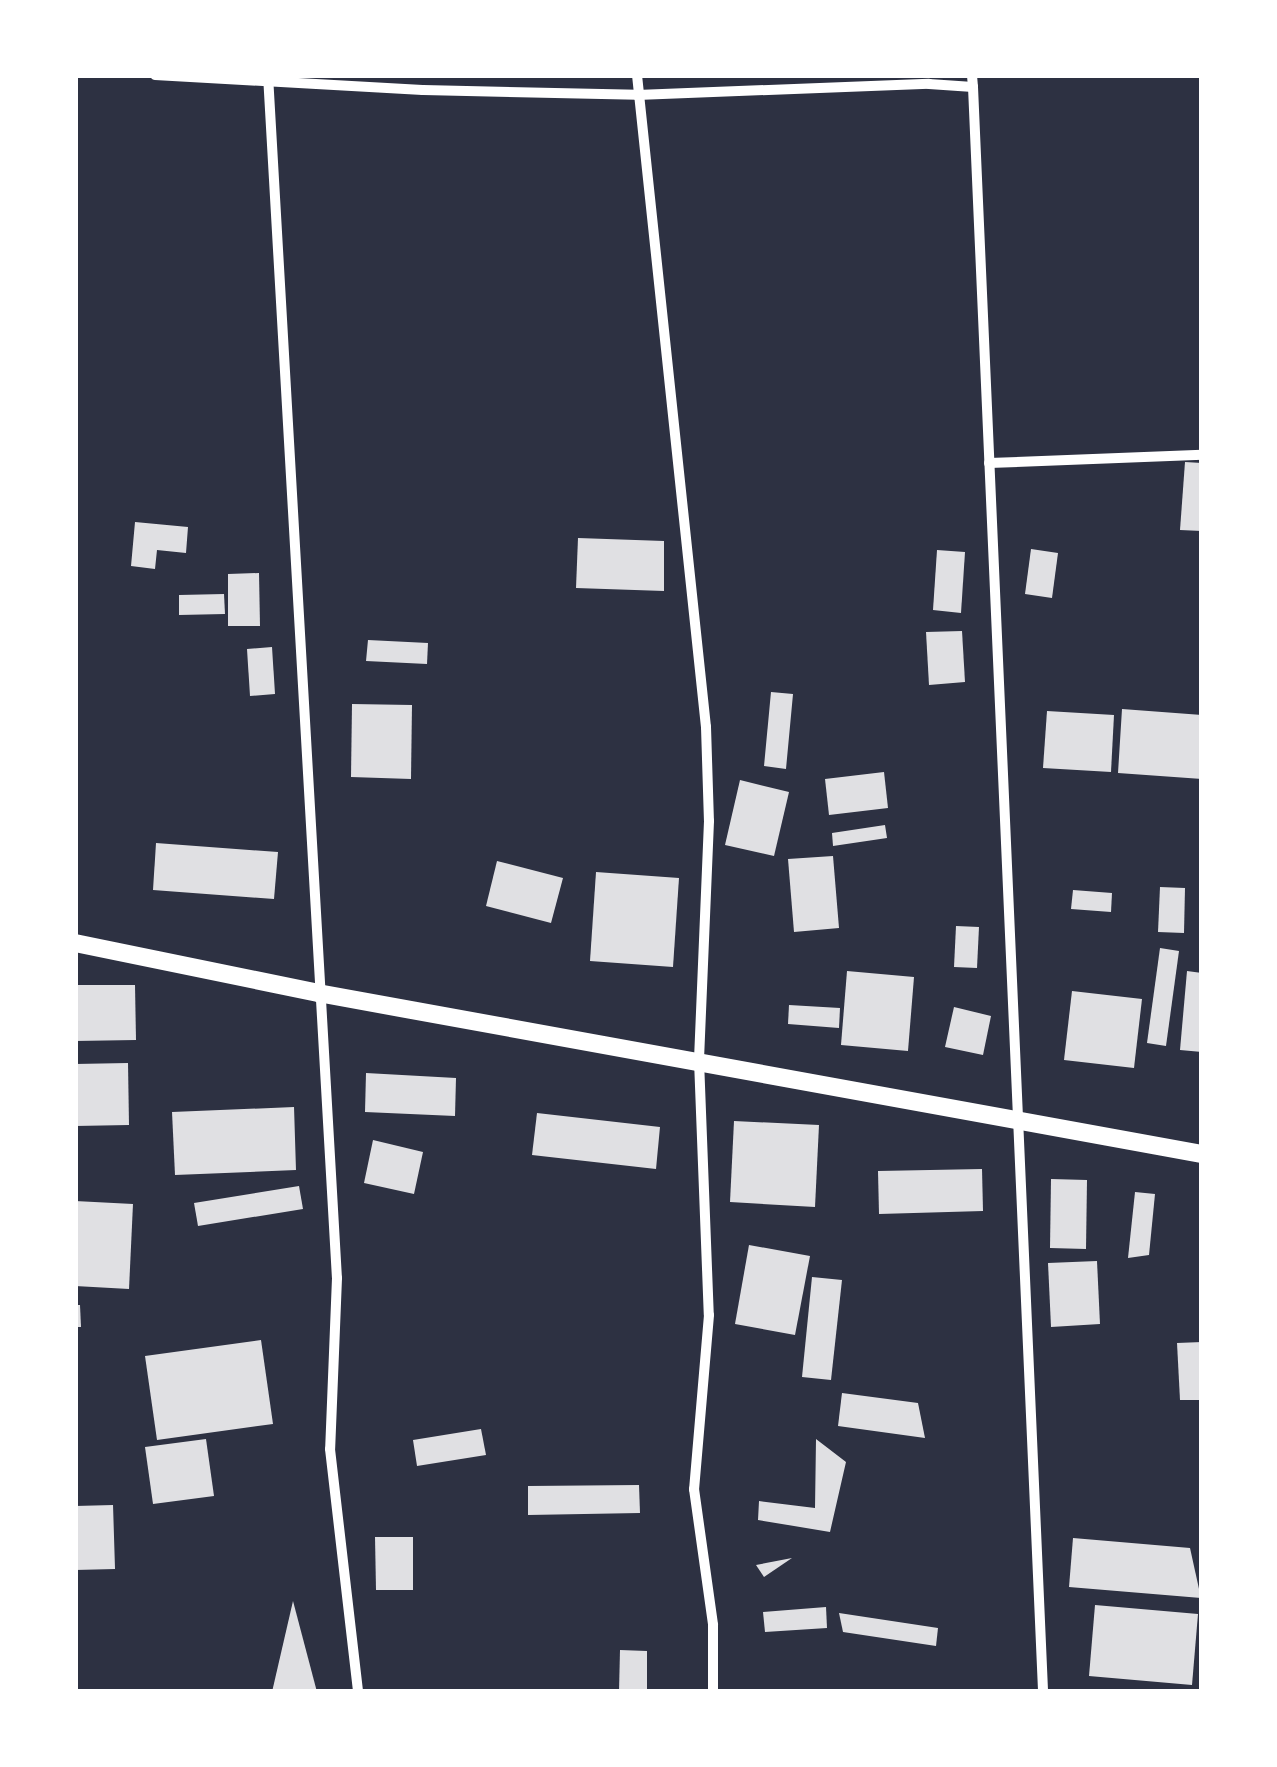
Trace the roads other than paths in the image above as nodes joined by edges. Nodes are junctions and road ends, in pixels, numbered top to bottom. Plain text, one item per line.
1 (155, 75) edge
2 (637, 75) edge
3 (268, 78) edge
4 (972, 81) edge
5 (637, 95) junction
6 (1202, 455) edge
7 (989, 463) junction
8 (75, 943) edge
9 (318, 993) junction
10 (699, 1060) junction
11 (1017, 1123) junction
12 (1202, 1154) edge
13 (358, 1692) edge
14 (713, 1692) edge
15 (1043, 1692) edge

1 - 3 street
2 - 5 street
3 - 5 street
3 - 9 street
4 - 5 street
4 - 7 street
5 - 10 street
6 - 7 street
7 - 11 street
8 - 9 street
9 - 10 street
9 - 13 street
10 - 11 street
10 - 14 street
11 - 12 street
11 - 15 street

